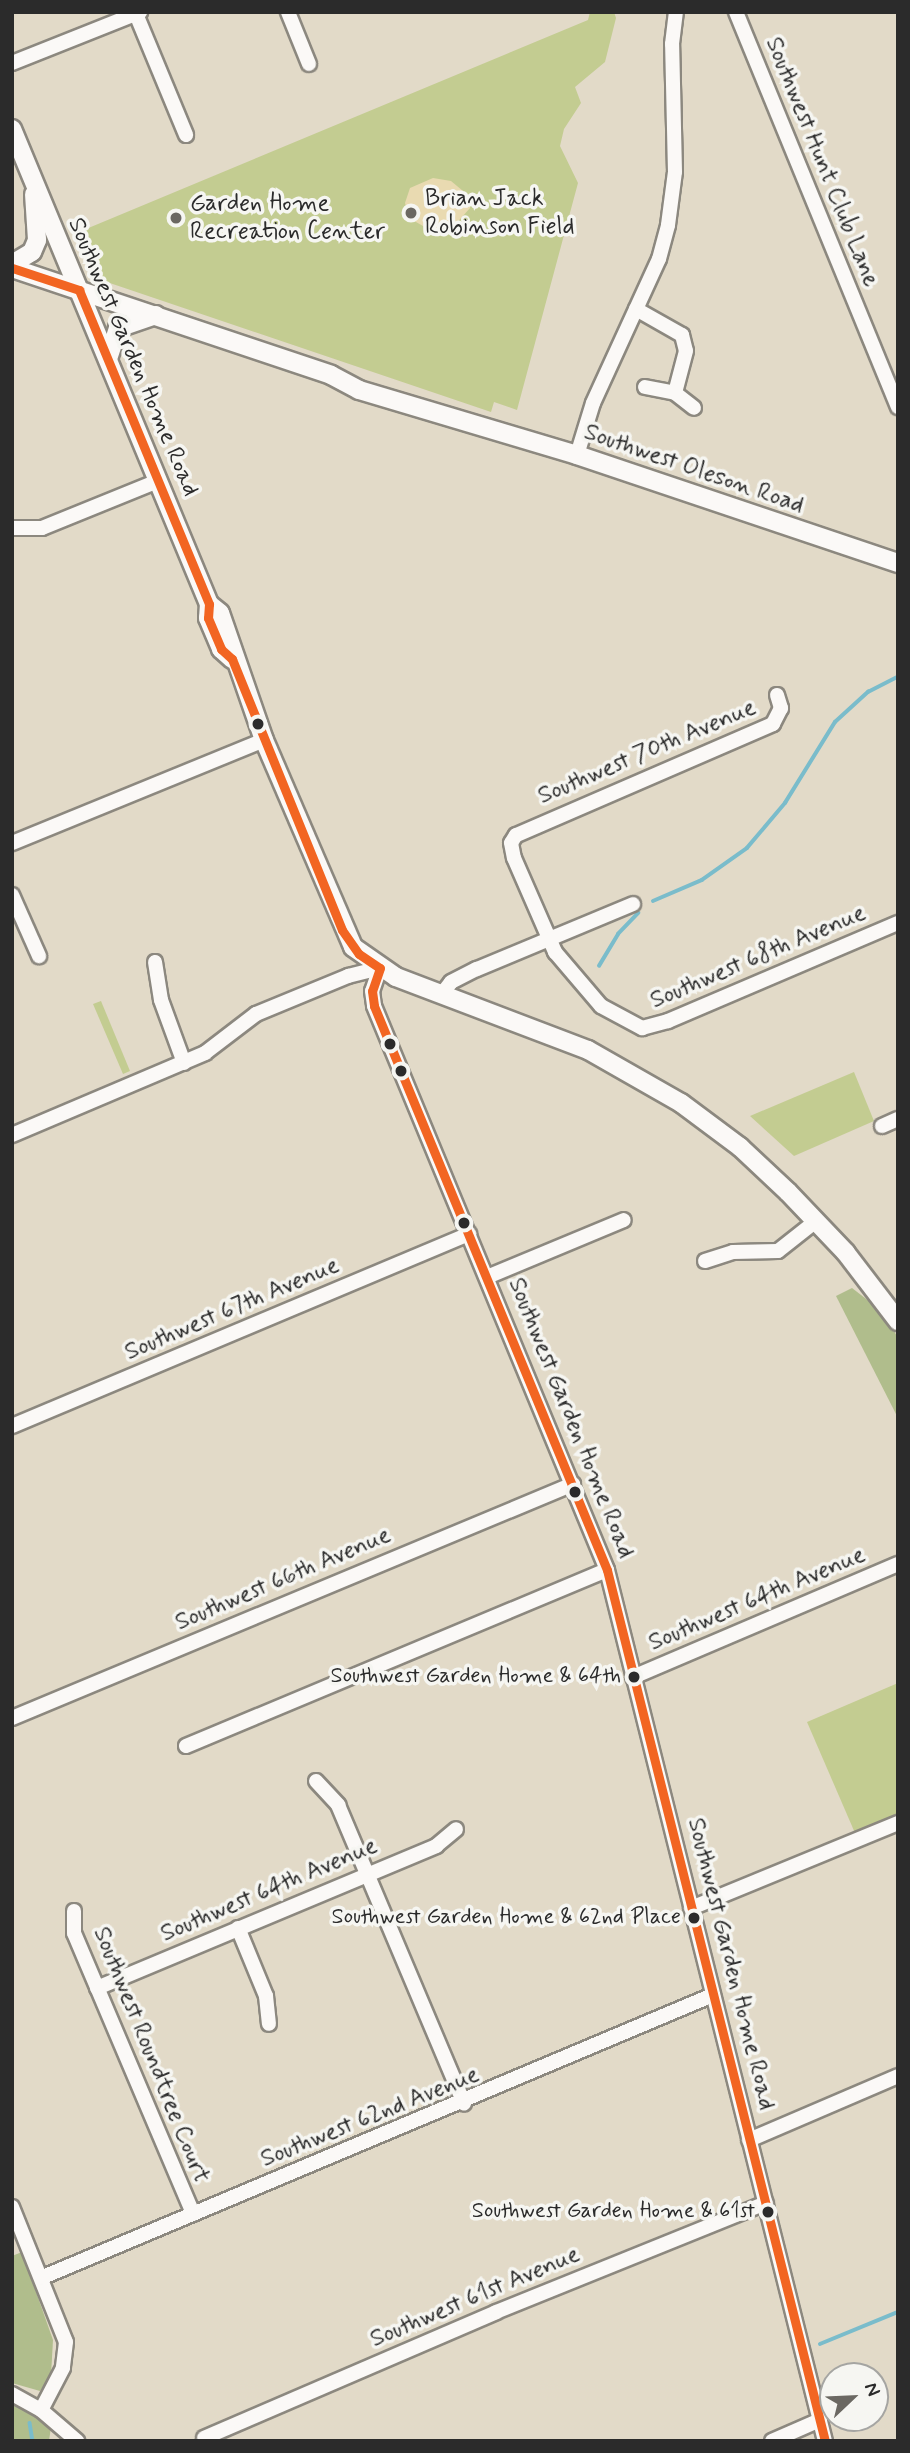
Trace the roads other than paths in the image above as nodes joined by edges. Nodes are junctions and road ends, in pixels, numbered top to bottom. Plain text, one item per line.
1 (288, 12) edge
2 (676, 12) edge
3 (736, 12) edge
4 (138, 13) edge
5 (12, 63) edge
6 (309, 64) dead end
7 (12, 129) edge
8 (186, 135) dead end
9 (33, 180) junction
10 (12, 266) edge
11 (79, 290) junction
12 (636, 309) junction
13 (157, 315) junction
14 (108, 359) junction
15 (645, 387) dead end
16 (675, 393) junction
17 (694, 408) dead end
18 (898, 408) edge
19 (577, 455) junction
20 (158, 481) junction
21 (12, 528) edge
22 (898, 563) edge
23 (777, 695) dead end
24 (264, 740) junction
25 (12, 843) edge
26 (12, 895) edge
27 (633, 904) dead end
28 (898, 923) edge
29 (549, 938) junction
30 (39, 956) dead end
31 (155, 962) dead end
32 (380, 968) junction
33 (441, 995) junction
34 (184, 1063) junction
35 (898, 1119) edge
36 (882, 1126) dead end
37 (12, 1135) edge
38 (624, 1220) dead end
39 (816, 1221) junction
40 (470, 1234) junction
41 (705, 1261) dead end
42 (488, 1277) junction
43 (898, 1321) edge
44 (12, 1426) edge
45 (573, 1484) junction
46 (898, 1564) edge
47 (607, 1570) junction
48 (633, 1676) junction
49 (12, 1718) edge
50 (186, 1746) dead end
51 (316, 1780) dead end
52 (898, 1823) edge
53 (456, 1829) dead end
54 (368, 1873) junction
55 (691, 1908) junction
56 (75, 1911) dead end
57 (238, 1928) junction
58 (97, 1988) junction
59 (713, 1995) junction
60 (269, 2024) dead end
61 (898, 2076) edge
62 (464, 2104) junction
63 (749, 2140) junction
64 (766, 2203) junction
65 (12, 2207) edge
66 (193, 2214) junction
67 (43, 2277) junction
68 (12, 2394) edge
69 (41, 2410) junction
70 (819, 2416) edge
71 (819, 2420) edge
72 (205, 2438) dead end
73 (76, 2441) edge
74 (772, 2441) edge

1 - 6 street
2 - 12 street
3 - 18 street, Southwest Hunt Club Lane
4 - 5 street
4 - 8 street
7 - 9 main road, Southwest Garden Home Road
9 - 10 main road
9 - 11 main road, Southwest Garden Home Road
10 - 11 main road, Southwest Oleson Road
11 - 13 main road, Southwest Oleson Road
11 - 14 main road, Southwest Garden Home Road
12 - 16 street
12 - 19 street
13 - 14 main road
13 - 19 main road, Southwest Oleson Road
14 - 20 main road, Southwest Garden Home Road
15 - 16 street
16 - 17 street
19 - 22 main road, Southwest Oleson Road
20 - 21 street
20 - 24 main road, Southwest Garden Home Road
23 - 29 street, Southwest 70th Avenue
24 - 25 street
24 - 32 main road, Southwest Garden Home Road
26 - 30 street
27 - 29 street
28 - 29 street, Southwest 68th Avenue
29 - 33 street
31 - 34 street
32 - 33 main road
32 - 34 street
32 - 40 street, Southwest Garden Home Road
33 - 39 main road
34 - 37 street
35 - 36 street
38 - 42 street
39 - 41 street
39 - 43 main road
40 - 42 street, Southwest Garden Home Road
40 - 44 street, Southwest 67th Avenue
42 - 45 street, Southwest Garden Home Road
45 - 47 street, Southwest Garden Home Road
45 - 49 street, Southwest 66th Avenue
46 - 48 street, Southwest 64th Avenue
47 - 48 street, Southwest Garden Home Road
47 - 50 street
48 - 55 street, Southwest Garden Home Road
51 - 54 street
52 - 55 street
53 - 54 street, Southwest 64th Avenue
54 - 57 street, Southwest 64th Avenue
54 - 62 street
55 - 59 street, Southwest Garden Home Road
56 - 58 street, Southwest Roundtree Court
57 - 58 street, Southwest 64th Avenue
57 - 60 street
58 - 66 street, Southwest Roundtree Court
59 - 62 street, Southwest 62nd Avenue
59 - 63 street, Southwest Garden Home Road
61 - 63 street
62 - 66 street, Southwest 62nd Avenue
63 - 64 street, Southwest Garden Home Road
64 - 70 street, Southwest Garden Home Road
64 - 72 street, Southwest 61st Avenue
65 - 67 street
66 - 67 street, Southwest 62nd Avenue
67 - 69 street
68 - 69 street
69 - 73 street
71 - 74 street

